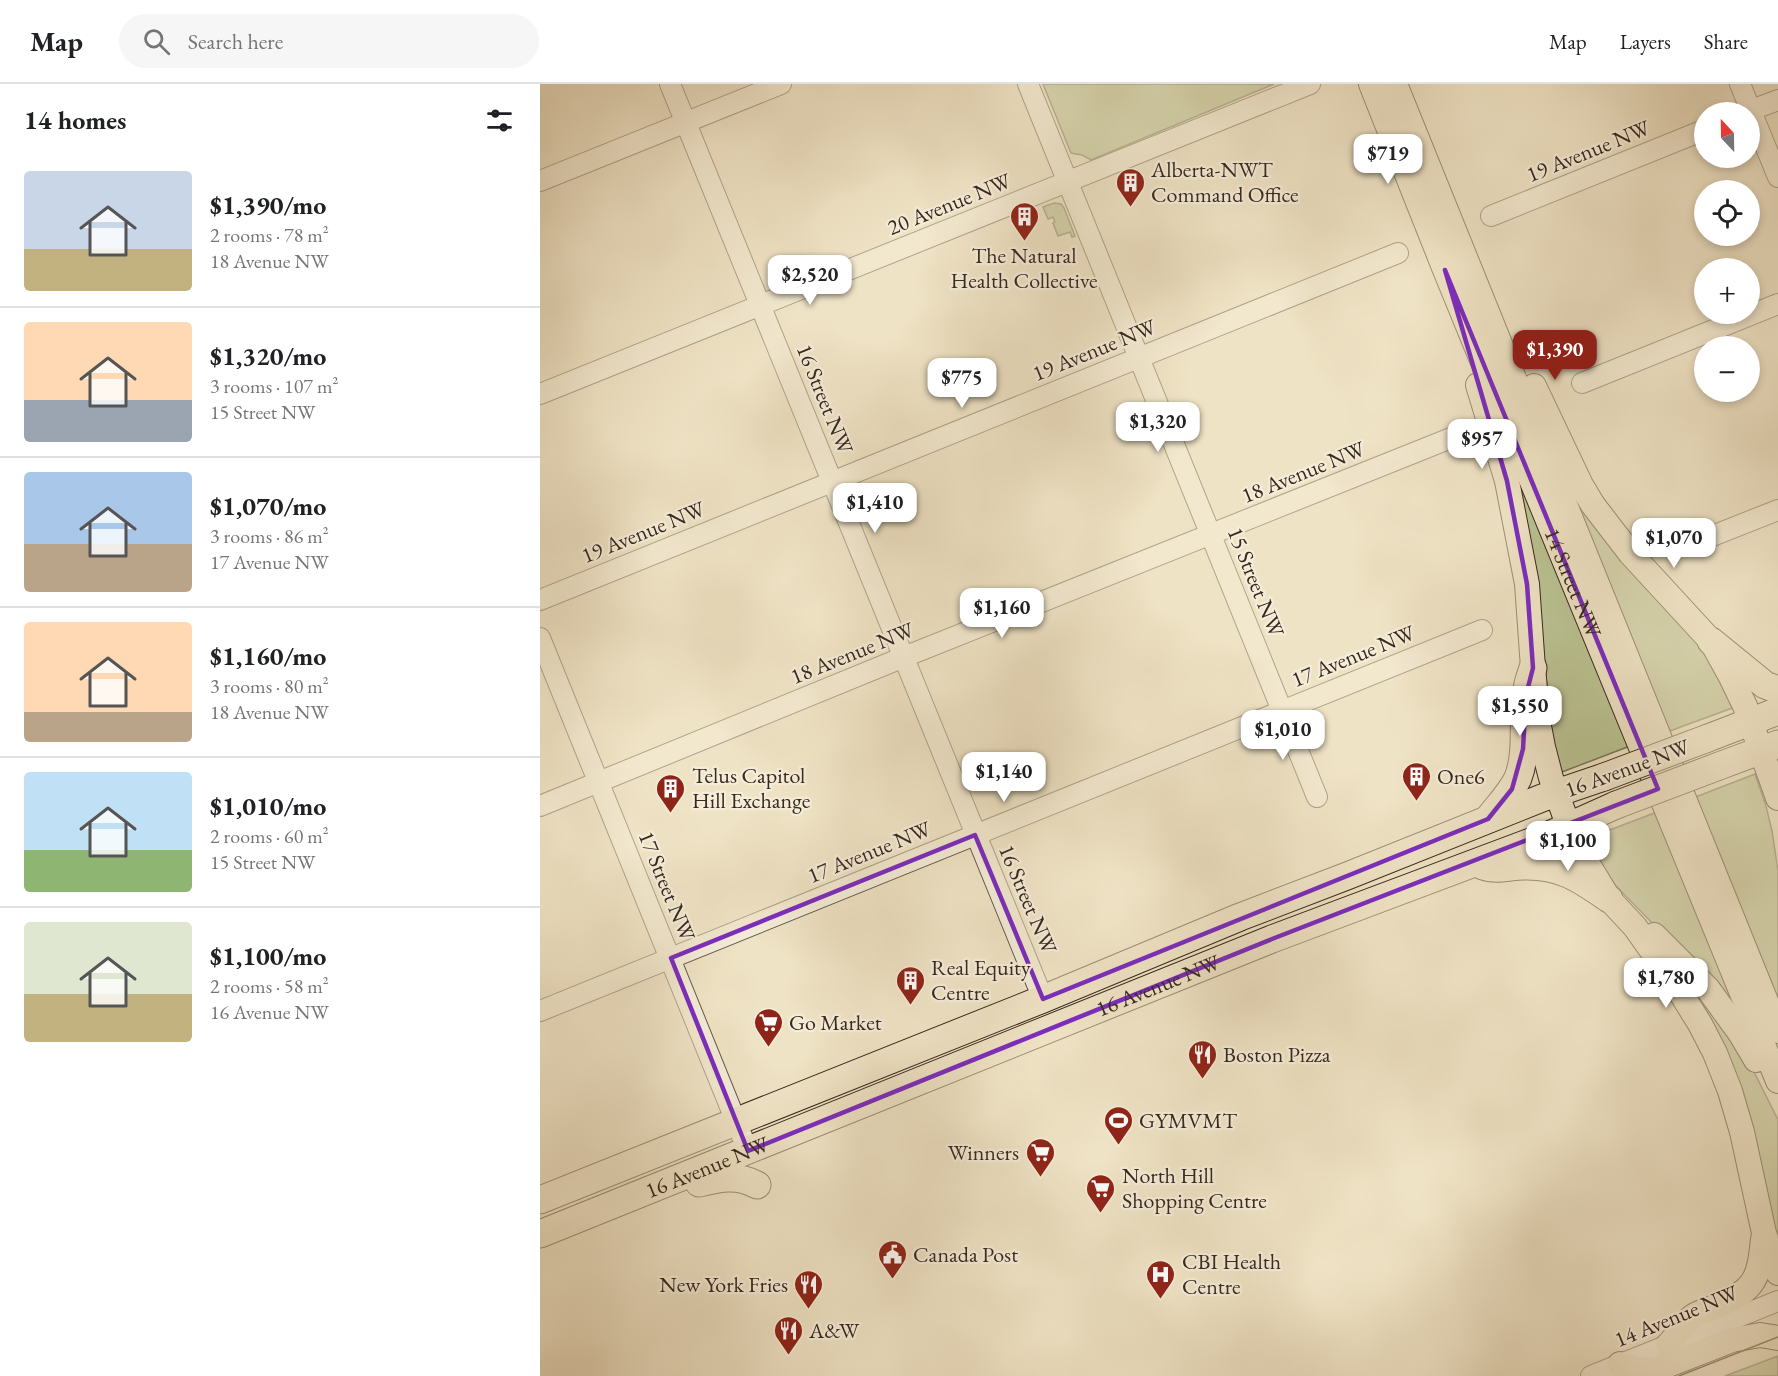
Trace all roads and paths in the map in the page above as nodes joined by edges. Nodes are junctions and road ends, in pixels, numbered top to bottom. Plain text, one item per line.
1 (670, 84) edge
2 (782, 84) edge
3 (1028, 84) edge
4 (1310, 84) edge
5 (1371, 84) edge
6 (1395, 84) edge
7 (1740, 84) edge
8 (1778, 100) edge
9 (1746, 102) edge
10 (1760, 107) edge
11 (686, 123) junction
12 (1694, 134) edge
13 (1760, 137) edge
14 (1778, 177) edge
15 (540, 181) edge
16 (1067, 182) junction
17 (1491, 216) dead end
18 (1398, 253) dead end
19 (1456, 266) junction
20 (1778, 304) edge
21 (760, 306) junction
22 (1139, 357) junction
23 (1582, 383) dead end
24 (540, 394) edge
25 (1450, 438) dead end
26 (833, 482) junction
27 (1778, 510) edge
28 (1211, 535) junction
29 (1692, 544) dead end
30 (540, 600) edge
31 (1482, 630) dead end
32 (540, 638) edge
33 (1711, 641) junction
34 (904, 657) junction
35 (1533, 668) junction
36 (1778, 690) edge
37 (1282, 711) junction
38 (1778, 711) edge
39 (1751, 721) junction
40 (1770, 747) edge
41 (599, 782) junction
42 (1557, 794) junction
43 (1317, 797) dead end
44 (1778, 798) edge
45 (540, 806) edge
46 (1488, 819) junction
47 (1569, 826) junction
48 (975, 835) junction
49 (1473, 863) junction
50 (1609, 899) junction
51 (1635, 927) junction
52 (670, 958) junction
53 (1043, 999) junction
54 (540, 1011) edge
55 (1778, 1031) edge
56 (1778, 1081) edge
57 (1778, 1089) edge
58 (736, 1122) junction
59 (748, 1151) junction
60 (757, 1185) dead end
61 (660, 1187) junction
62 (540, 1200) edge
63 (1764, 1233) junction
64 (540, 1234) edge
65 (1778, 1273) edge
66 (1778, 1301) edge
67 (1778, 1338) edge
68 (1668, 1345) junction
69 (1620, 1364) junction
70 (1591, 1376) edge

1 - 11 street, 16 Street NW
2 - 11 street
3 - 16 street, 15 Street NW
4 - 16 street, 20 Avenue NW
5 - 19 main road, 14 Street NW
6 - 19 main road, 14 Street NW
7 - 9 street
8 - 10 street
11 - 15 street
11 - 21 street, 16 Street NW
12 - 17 street, 19 Avenue NW
13 - 14 street
16 - 21 street, 20 Avenue NW
16 - 22 street, 15 Street NW
18 - 22 street, 19 Avenue NW
19 - 33 main road
19 - 35 main road
19 - 55 main road, 14 Street NW
19 - 56 main road, 14 Street NW
20 - 23 street
21 - 24 street, 20 Avenue NW
21 - 26 street, 16 Street NW
22 - 26 street, 19 Avenue NW
22 - 28 street, 15 Street NW
25 - 28 street, 18 Avenue NW
26 - 30 street, 19 Avenue NW
26 - 34 street, 16 Street NW
27 - 29 street
28 - 34 street, 18 Avenue NW
28 - 37 street, 15 Street NW
31 - 37 street, 17 Avenue NW
32 - 41 street, 17 Street NW
33 - 36 highway
33 - 39 main road
34 - 41 street, 18 Avenue NW
34 - 48 street, 16 Street NW
35 - 42 main road
35 - 46 highway
37 - 43 street, 15 Street NW
37 - 48 street, 17 Avenue NW
38 - 39 highway, 16 Avenue NW
39 - 40 main road
39 - 42 highway, 16 Avenue NW, bridge
40 - 44 main road
40 - 47 highway, 16 Avenue NW, bridge
41 - 45 street, 18 Avenue NW
41 - 52 street, 17 Street NW
42 - 46 highway, 16 Avenue NW
42 - 47 main road
46 - 53 highway, 16 Avenue NW
47 - 49 highway, 16 Avenue NW
47 - 50 main road
48 - 52 street, 17 Avenue NW
48 - 53 street, 16 Street NW
49 - 50 highway
49 - 59 highway, 16 Avenue NW
50 - 51 main road
51 - 57 main road
51 - 63 main road
52 - 54 street, 17 Avenue NW
52 - 58 street, 17 Street NW
53 - 58 highway, 16 Avenue NW
58 - 59 street, 17 Street NW
58 - 62 highway, 16 Avenue NW
59 - 61 highway, 16 Avenue NW
60 - 61 highway
61 - 64 highway, 16 Avenue NW
63 - 65 main road
63 - 68 main road
66 - 68 street, 14 Avenue NW
67 - 69 main road
68 - 69 street, 14 Avenue NW
69 - 70 street, 14 Avenue NW

